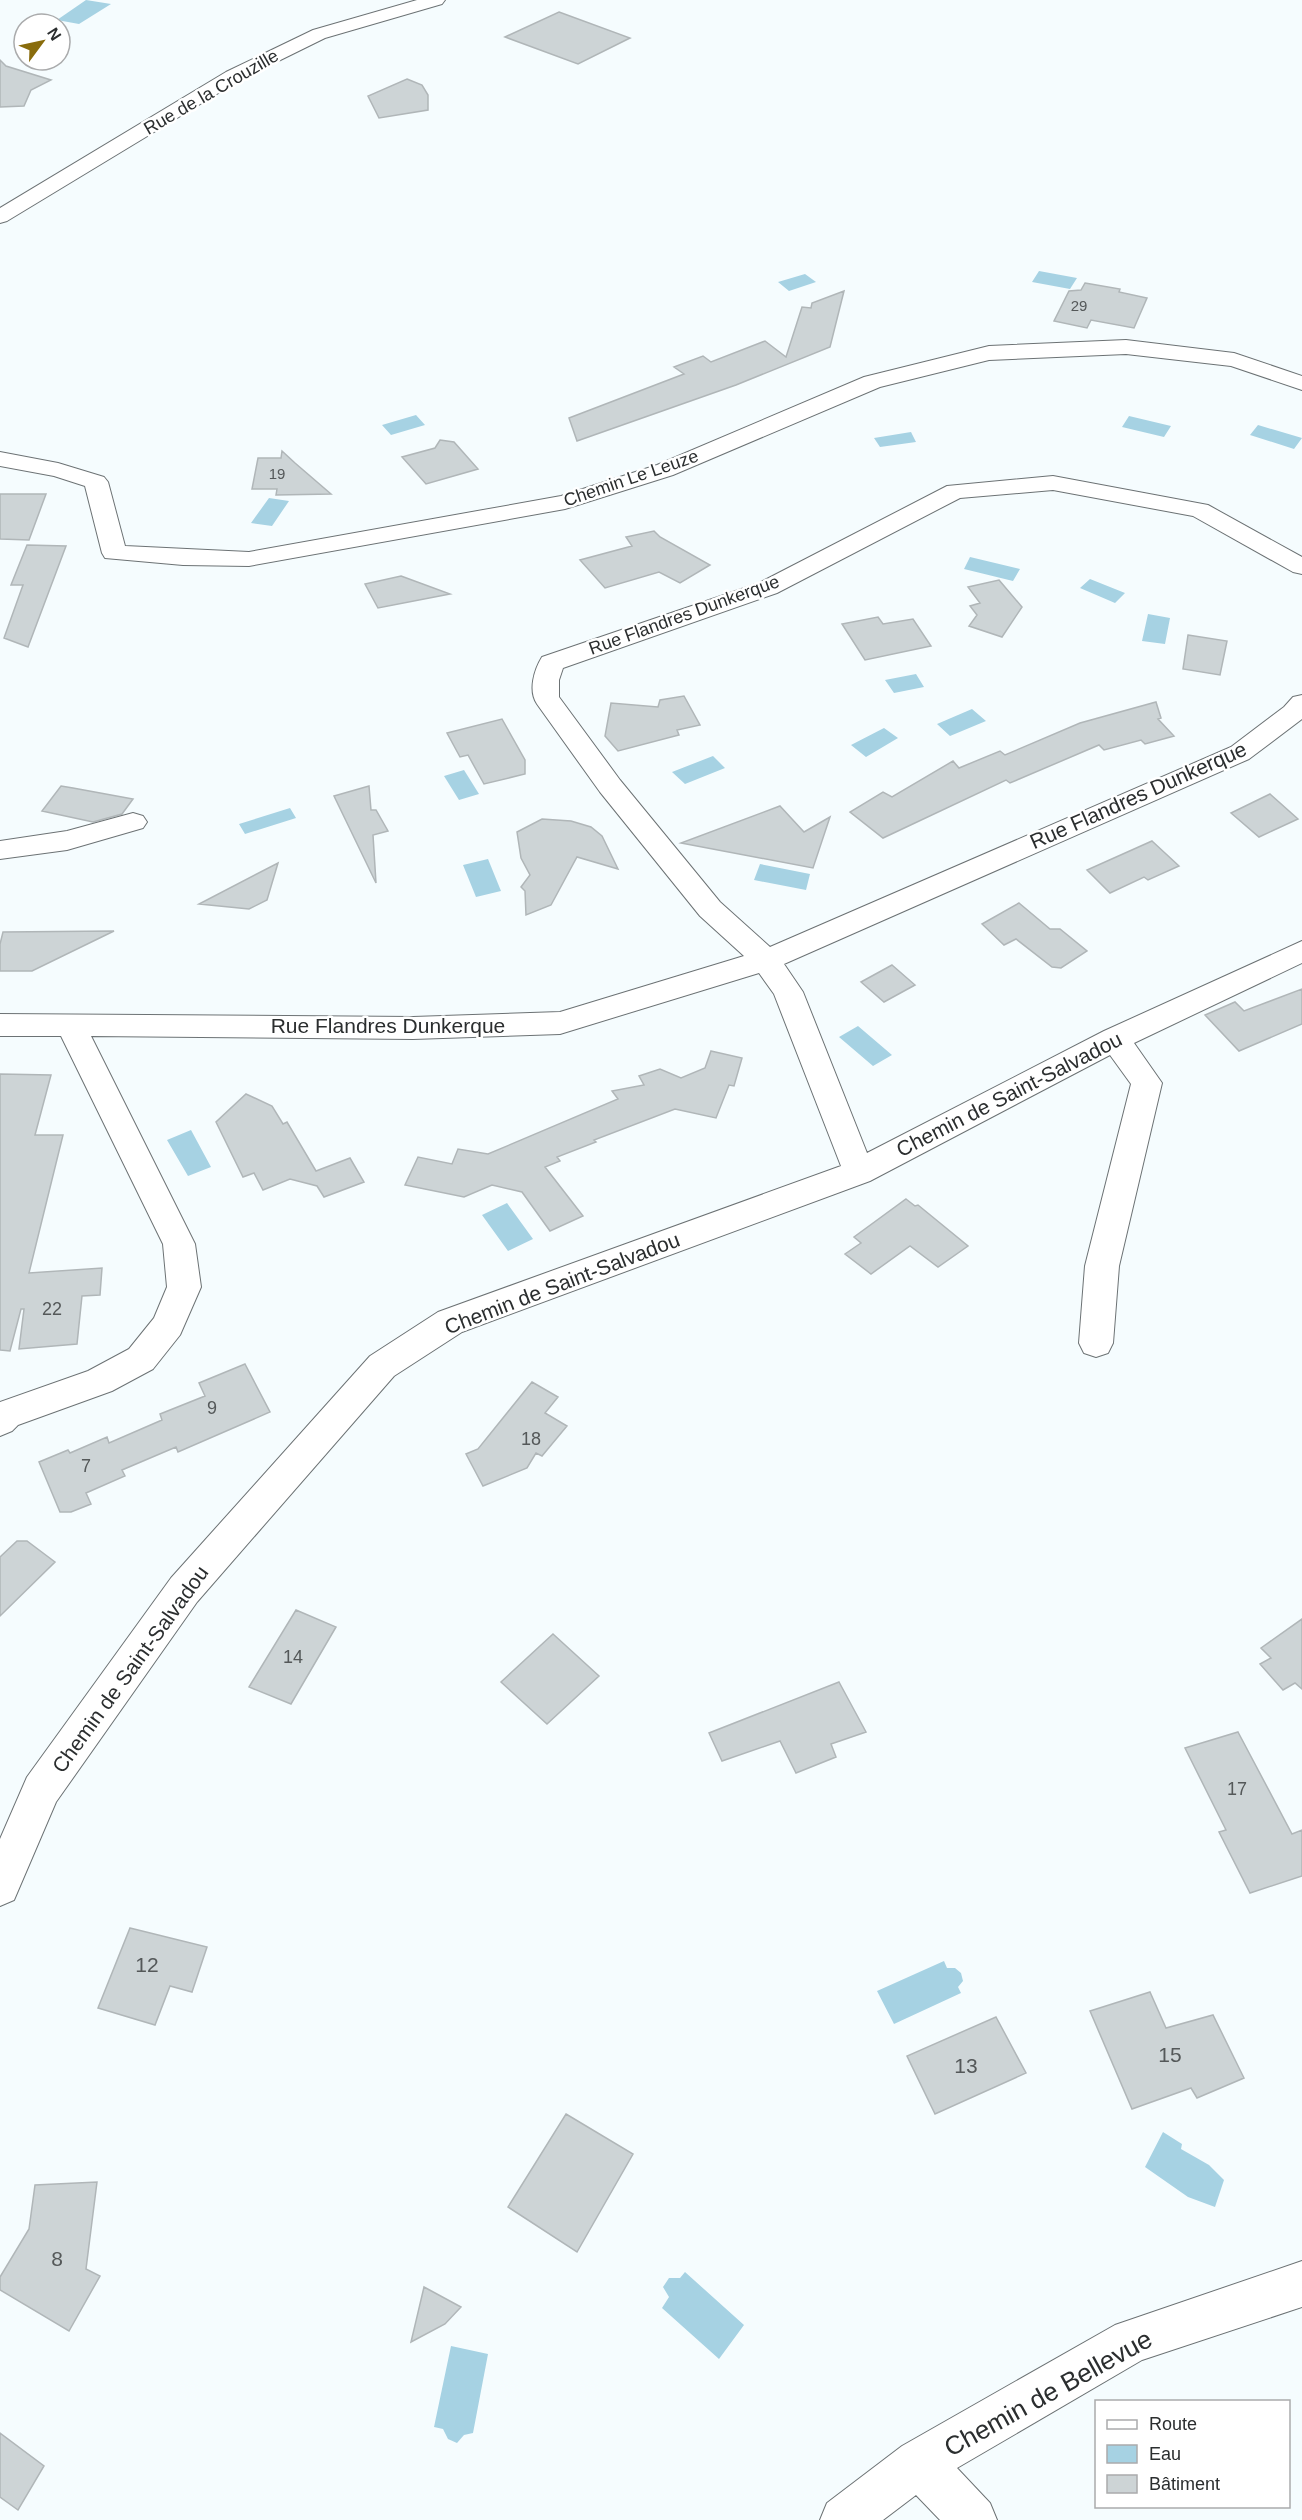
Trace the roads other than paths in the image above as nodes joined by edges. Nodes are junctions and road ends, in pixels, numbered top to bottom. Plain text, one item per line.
1 (436, 0) edge
2 (0, 217) edge
3 (1302, 383) edge
4 (0, 459) edge
5 (1302, 567) edge
6 (1302, 703) edge
7 (133, 822) dead end
8 (0, 850) edge
9 (1302, 951) edge
10 (766, 960) junction
11 (0, 1025) edge
12 (71, 1025) junction
13 (1115, 1039) junction
14 (859, 1172) junction
15 (1096, 1343) dead end
16 (0, 1421) edge
17 (0, 1886) edge
18 (1302, 2284) edge
19 (919, 2463) junction
20 (844, 2520) edge
21 (973, 2520) edge

1 - 2 street, Rue de la Crouzille
3 - 4 street, Chemin Le Leuze
5 - 10 street, Rue Flandres Dunkerque
6 - 10 street, Rue Flandres Dunkerque
7 - 8 street
9 - 13 street, Chemin de Saint-Salvadou
10 - 12 street, Rue Flandres Dunkerque
10 - 14 street, Rue Flandres Dunkerque
11 - 12 street, Rue Flandres Dunkerque
12 - 16 street
13 - 14 street, Chemin de Saint-Salvadou
13 - 15 street
14 - 17 street, Chemin de Saint-Salvadou
18 - 19 street, Chemin de Bellevue
19 - 20 street, Chemin de Bellevue
19 - 21 street

